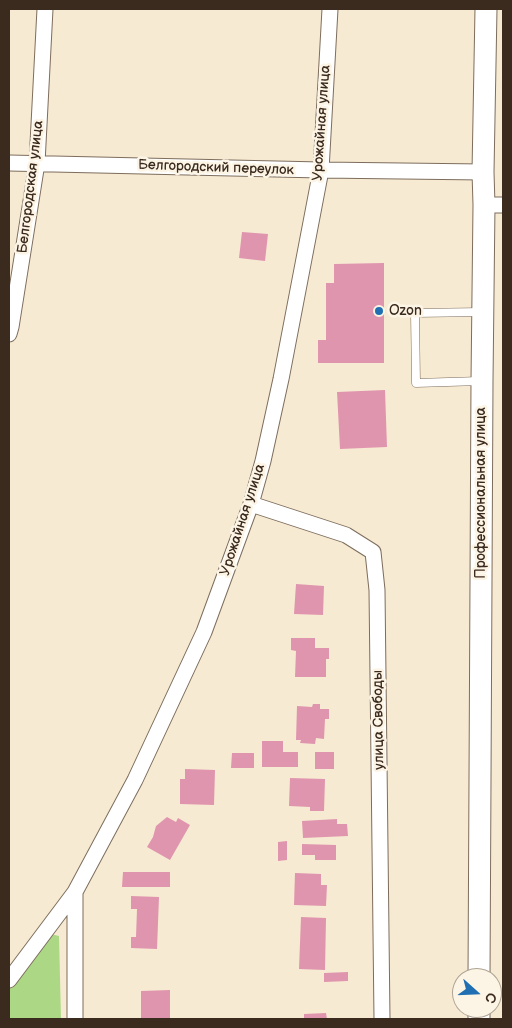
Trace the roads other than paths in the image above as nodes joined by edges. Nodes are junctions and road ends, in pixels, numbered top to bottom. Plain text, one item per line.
1 (45, 9) edge
2 (330, 9) edge
3 (486, 9) edge
4 (9, 163) edge
5 (37, 163) junction
6 (321, 170) junction
7 (483, 172) junction
8 (494, 205) edge
9 (483, 312) junction
10 (9, 334) edge
11 (482, 381) junction
12 (251, 504) junction
13 (75, 892) junction
14 (479, 968) edge
15 (9, 980) edge
16 (75, 1019) edge
17 (382, 1019) edge

1 - 5 street, Белгородская улица
2 - 6 street, Урожайная улица
3 - 7 street, Профессиональная улица
4 - 5 street, Белгородский переулок
5 - 6 street, Белгородский переулок
5 - 10 street, Белгородская улица
6 - 7 street, Белгородский переулок
6 - 12 street, Урожайная улица
7 - 8 street, Профессиональная улица
8 - 9 street, Профессиональная улица
9 - 11 street, Профессиональная улица
9 - 11 lane
11 - 14 street, Профессиональная улица
12 - 13 street, Урожайная улица
12 - 17 street, улица Свободы
13 - 15 street, Урожайная улица
13 - 16 street

